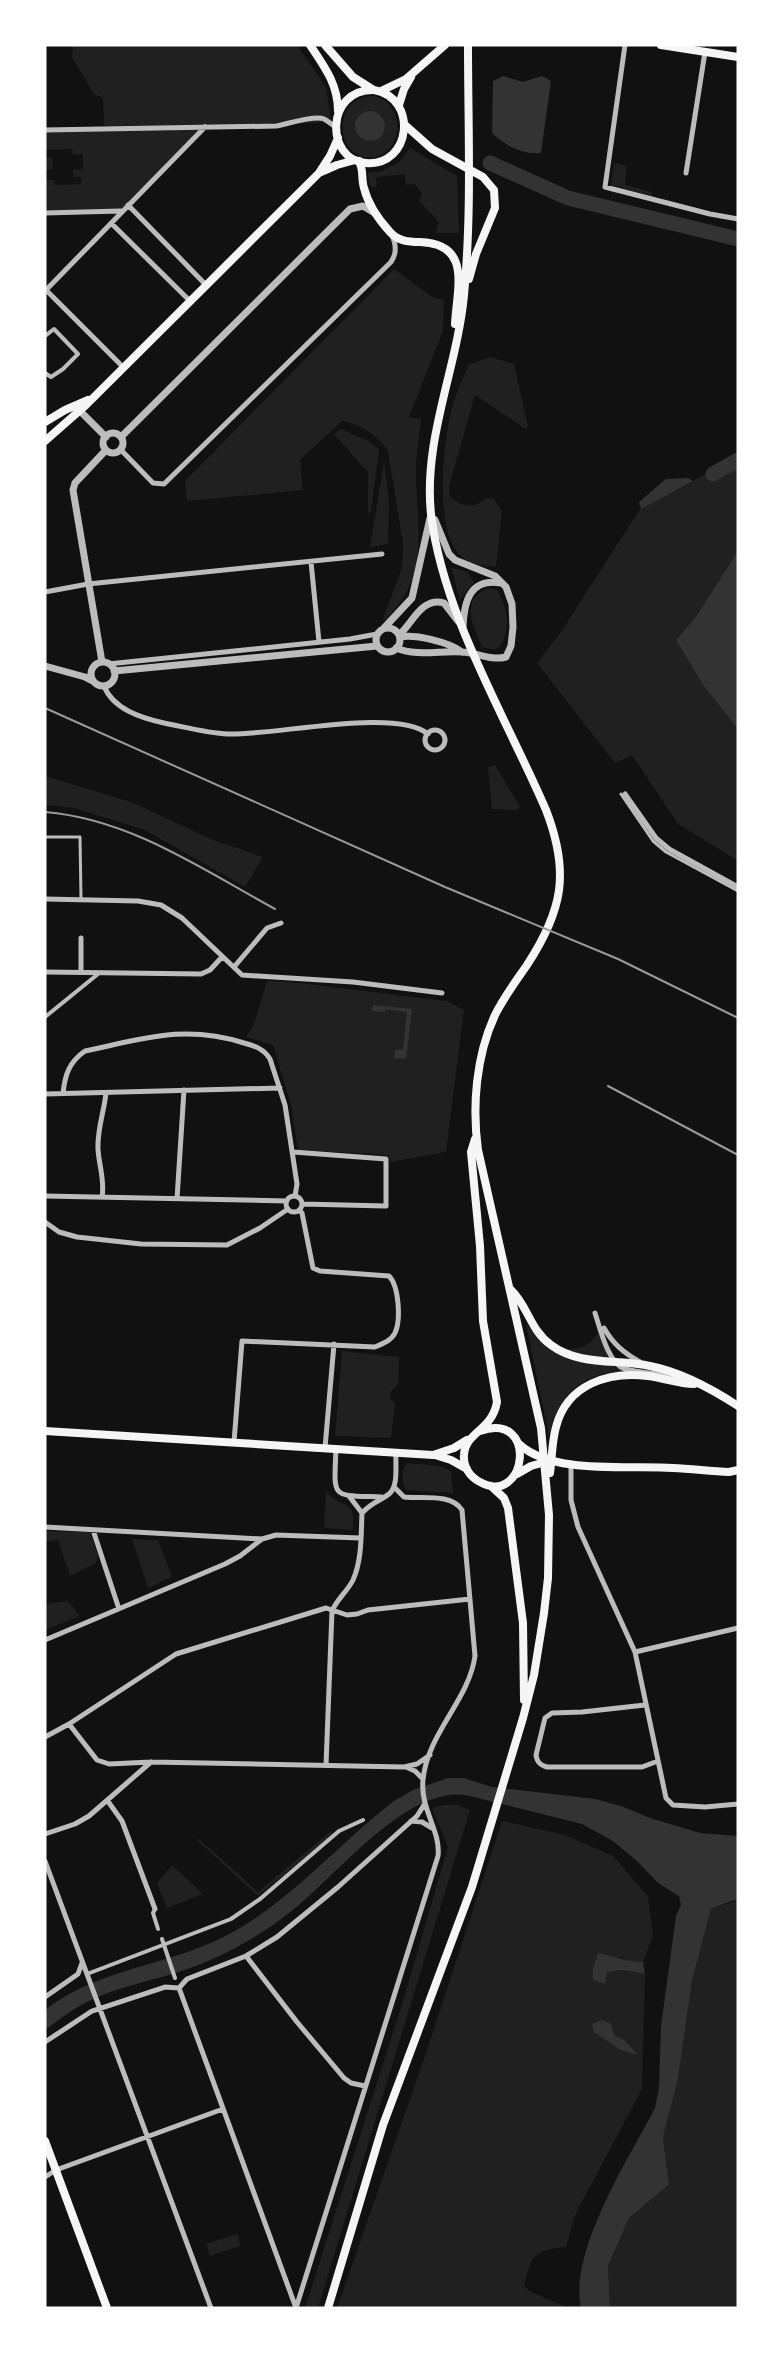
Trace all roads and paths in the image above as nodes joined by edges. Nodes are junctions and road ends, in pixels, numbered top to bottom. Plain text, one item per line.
1 (310, 45) edge
2 (325, 45) edge
3 (444, 45) edge
4 (625, 45) edge
5 (661, 45) edge
6 (666, 45) edge
7 (468, 47) edge
8 (705, 52) junction
9 (738, 57) edge
10 (413, 73) junction
11 (377, 90) junction
12 (399, 105) junction
13 (339, 111) junction
14 (405, 125) junction
15 (205, 127) junction
16 (336, 127) junction
17 (45, 130) edge
18 (338, 138) junction
19 (357, 161) junction
20 (320, 173) junction
21 (686, 173) dead end
22 (128, 205) junction
23 (122, 211) junction
24 (45, 213) edge
25 (377, 215) junction
26 (738, 219) edge
27 (111, 223) junction
28 (391, 234) junction
29 (206, 285) junction
30 (45, 290) edge
31 (464, 296) junction
32 (190, 301) junction
33 (45, 336) edge
34 (454, 354) junction
35 (123, 368) junction
36 (45, 373) edge
37 (92, 398) junction
38 (80, 411) junction
39 (45, 424) edge
40 (105, 437) junction
41 (121, 437) junction
42 (45, 441) edge
43 (106, 450) junction
44 (121, 450) junction
45 (431, 513) junction
46 (382, 554) dead end
47 (311, 562) junction
48 (501, 583) junction
49 (88, 584) junction
50 (45, 592) edge
51 (384, 628) junction
52 (463, 628) junction
53 (377, 634) junction
54 (399, 636) junction
55 (319, 642) junction
56 (377, 646) junction
57 (396, 648) junction
58 (462, 652) junction
59 (105, 663) junction
60 (45, 666) edge
61 (114, 671) junction
62 (93, 681) junction
63 (104, 686) junction
64 (428, 734) dead end
65 (623, 794) dead end
66 (45, 837) edge
67 (738, 889) edge
68 (45, 899) edge
69 (81, 900) junction
70 (281, 923) dead end
71 (81, 938) dead end
72 (222, 957) junction
73 (234, 967) junction
74 (45, 972) edge
75 (81, 972) junction
76 (99, 973) junction
77 (442, 993) dead end
78 (45, 1017) edge
79 (280, 1088) junction
80 (184, 1090) junction
81 (63, 1093) junction
82 (106, 1093) junction
83 (45, 1094) edge
84 (476, 1136) junction
85 (293, 1152) junction
86 (45, 1196) edge
87 (102, 1197) junction
88 (295, 1197) junction
89 (177, 1199) junction
90 (287, 1201) junction
91 (302, 1203) junction
92 (288, 1209) junction
93 (299, 1210) junction
94 (45, 1222) edge
95 (510, 1289) junction
96 (334, 1344) junction
97 (614, 1362) junction
98 (647, 1365) junction
99 (695, 1384) junction
100 (738, 1406) edge
101 (45, 1431) edge
102 (476, 1434) junction
103 (234, 1442) junction
104 (518, 1443) junction
105 (325, 1448) junction
106 (336, 1448) junction
107 (396, 1452) junction
108 (433, 1455) junction
109 (549, 1461) junction
110 (571, 1463) junction
111 (467, 1470) junction
112 (735, 1473) edge
113 (514, 1476) junction
114 (491, 1486) junction
115 (394, 1487) junction
116 (548, 1488) junction
117 (349, 1496) junction
118 (382, 1497) junction
119 (362, 1513) junction
120 (45, 1527) edge
121 (93, 1530) junction
122 (360, 1538) junction
123 (262, 1539) junction
124 (470, 1599) junction
125 (119, 1609) junction
126 (332, 1611) junction
127 (738, 1628) edge
128 (45, 1640) edge
129 (635, 1652) junction
130 (645, 1705) junction
131 (523, 1718) junction
132 (69, 1724) junction
133 (45, 1737) edge
134 (430, 1755) junction
135 (658, 1761) junction
136 (151, 1762) junction
137 (326, 1765) junction
138 (406, 1767) junction
139 (423, 1782) junction
140 (107, 1800) junction
141 (424, 1804) junction
142 (738, 1804) edge
143 (363, 1820) dead end
144 (411, 1821) junction
145 (432, 1828) junction
146 (45, 1834) edge
147 (45, 1861) edge
148 (155, 1909) joint
149 (158, 1929) dead end
150 (162, 1939) dead end
151 (164, 1945) junction
152 (125, 1952) dead end
153 (246, 1956) junction
154 (127, 1959) junction
155 (82, 1963) junction
156 (87, 1974) junction
157 (175, 1978) dead end
158 (178, 1988) junction
159 (45, 1997) edge
160 (100, 2007) junction
161 (45, 2042) edge
162 (364, 2086) junction
163 (223, 2109) junction
164 (148, 2135) junction
165 (45, 2141) edge
166 (56, 2170) junction
167 (45, 2177) edge
168 (107, 2308) edge
169 (211, 2308) edge
170 (296, 2308) edge
171 (328, 2308) edge

1 - 13 main road
2 - 11 main road
3 - 10 main road
4 - 26 street
5 - 6 main road
6 - 8 main road
7 - 31 main road
8 - 9 main road
8 - 21 street
10 - 11 main road
10 - 12 main road
11 - 12 main road
11 - 13 main road
12 - 14 main road
13 - 16 main road
14 - 19 main road
14 - 31 main road
15 - 16 street
15 - 17 street
15 - 22 street
16 - 18 main road
18 - 19 main road
18 - 20 main road
19 - 20 main road
19 - 25 main road
20 - 29 main road
22 - 23 street
22 - 29 street
23 - 24 street
23 - 27 street
25 - 28 main road
25 - 41 street
27 - 30 street
27 - 32 street
28 - 34 main road
28 - 44 street
29 - 32 main road
30 - 35 street
31 - 34 main road
32 - 35 main road
33 - 36 street
34 - 45 main road
35 - 37 main road
37 - 38 main road
37 - 39 main road
38 - 39 street
38 - 40 street
38 - 42 main road
40 - 41 street
40 - 43 street
41 - 44 street
43 - 44 street
43 - 49 street
45 - 48 street
45 - 51 street
45 - 52 main road
46 - 47 street
47 - 49 street
47 - 55 street
48 - 52 street
48 - 58 street
49 - 50 street
49 - 59 street
51 - 53 street
51 - 54 street
52 - 54 street
52 - 84 main road
53 - 55 street
53 - 56 street
54 - 57 street
54 - 58 street
55 - 59 street
56 - 57 street
56 - 61 street
57 - 58 street
59 - 61 street
59 - 62 street
60 - 62 street
61 - 63 street
62 - 63 street
63 - 64 street
65 - 67 street
66 - 69 lane
68 - 69 street
69 - 72 street
70 - 73 street
71 - 75 street
72 - 73 street
72 - 76 street
73 - 77 street
74 - 75 street
75 - 76 street
76 - 78 street
79 - 80 street
79 - 81 street
79 - 85 street
80 - 82 street
80 - 89 street
81 - 82 street
81 - 83 street
82 - 87 street
84 - 95 main road
84 - 102 main road
85 - 88 street
85 - 91 street
86 - 87 street
87 - 89 street
88 - 90 street
88 - 91 street
89 - 90 street
90 - 92 street
91 - 93 street
92 - 93 street
92 - 94 street
93 - 96 street
95 - 97 main road
95 - 116 main road
96 - 103 street
96 - 105 street
97 - 98 main road
97 - 98 street
97 - 99 street
98 - 99 main road
99 - 100 main road
99 - 116 main road
101 - 103 main road
102 - 104 main road
102 - 108 main road
102 - 111 main road
103 - 105 main road
104 - 109 main road
104 - 113 main road
105 - 106 main road
106 - 107 main road
106 - 117 street
107 - 108 main road
107 - 115 street
108 - 111 main road
109 - 110 main road
109 - 113 main road
110 - 112 main road
110 - 129 street
111 - 114 main road
113 - 114 main road
114 - 131 main road
115 - 118 street
115 - 124 street
116 - 131 main road
117 - 118 street
117 - 119 street
118 - 119 street
119 - 122 street
120 - 121 street
121 - 123 street
121 - 125 street
122 - 123 street
122 - 126 street
123 - 125 street
124 - 126 street
124 - 134 street
125 - 128 street
126 - 132 street
126 - 137 street
127 - 129 street
129 - 130 street
130 - 135 street
130 - 135 street
131 - 171 main road
132 - 133 street
132 - 136 street
134 - 138 street
134 - 139 street
135 - 142 street
136 - 137 street
136 - 140 street
137 - 138 street
138 - 139 street
139 - 141 street
140 - 146 street
140 - 148 street
141 - 144 street
141 - 145 street
143 - 151 street
144 - 145 street
144 - 153 street
145 - 162 street
147 - 155 street
148 - 149 street
150 - 151 street
151 - 154 street
151 - 157 street
152 - 154 street
153 - 158 street
153 - 162 street
154 - 156 street
155 - 156 street
155 - 159 street
156 - 160 street
158 - 160 street
158 - 163 street
160 - 161 street
160 - 164 street
162 - 170 street
163 - 164 street
163 - 170 street
164 - 166 street
164 - 169 street
165 - 166 main road
166 - 167 street
166 - 168 main road

